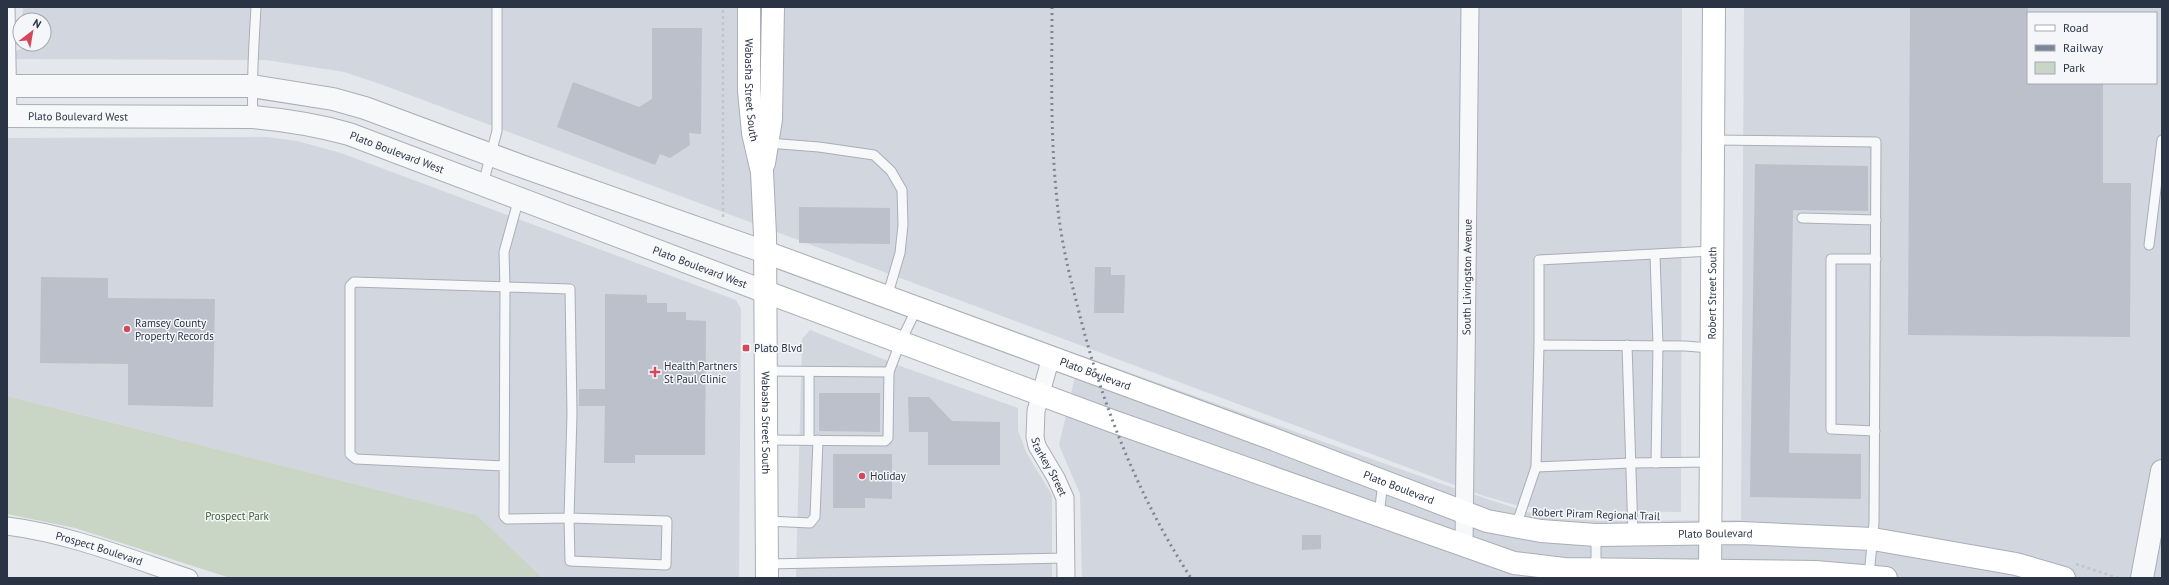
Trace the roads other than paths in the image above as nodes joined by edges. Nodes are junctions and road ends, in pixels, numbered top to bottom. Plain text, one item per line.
1 (10, 7) edge
2 (256, 7) edge
3 (497, 7) edge
4 (748, 7) edge
5 (773, 7) edge
6 (1470, 7) edge
7 (1714, 7) edge
8 (9, 86) edge
9 (252, 86) junction
10 (10, 116) edge
11 (253, 117) junction
12 (1714, 140) junction
13 (2162, 140) edge
14 (768, 143) junction
15 (491, 155) junction
16 (762, 172) junction
17 (483, 184) junction
18 (519, 198) junction
19 (1802, 218) dead end
20 (1876, 220) junction
21 (2149, 244) dead end
22 (1712, 251) junction
23 (765, 252) junction
24 (1655, 255) junction
25 (1876, 259) junction
26 (505, 287) junction
27 (766, 292) junction
28 (887, 297) junction
29 (917, 308) junction
30 (900, 343) junction
31 (1539, 345) junction
32 (1627, 345) junction
33 (1658, 346) junction
34 (1711, 348) junction
35 (1051, 357) junction
36 (766, 371) junction
37 (809, 372) junction
38 (890, 372) junction
39 (1040, 393) junction
40 (1875, 431) junction
41 (765, 440) junction
42 (813, 440) junction
43 (1711, 462) junction
44 (1631, 463) junction
45 (1656, 463) junction
46 (504, 466) junction
47 (1536, 467) junction
48 (2162, 471) edge
49 (1384, 482) junction
50 (1464, 513) junction
51 (1379, 516) junction
52 (569, 518) junction
53 (766, 521) junction
54 (7, 526) edge
55 (1516, 527) junction
56 (1710, 533) junction
57 (1634, 534) junction
58 (1596, 535) junction
59 (1873, 540) junction
60 (1464, 546) junction
61 (1066, 558) junction
62 (1596, 569) junction
63 (766, 571) edge
64 (1710, 574) edge
65 (1819, 575) edge
66 (1877, 577) edge
67 (189, 578) edge
68 (1066, 578) edge
69 (2064, 578) edge
70 (2142, 578) edge

1 - 8 lane
2 - 9 lane
3 - 15 lane
4 - 16 main road, Wabasha Street South
5 - 14 main road, Wabasha Street South
6 - 50 street, South Livingston Avenue
7 - 12 main road, Robert Street South
8 - 9 street
8 - 10 lane
9 - 11 lane
9 - 15 street
10 - 11 street, Plato Boulevard West
11 - 17 street, Plato Boulevard West
12 - 20 lane
12 - 22 main road, Robert Street South
13 - 21 lane
14 - 16 main road, Wabasha Street South
14 - 28 lane
15 - 17 lane
15 - 23 street
16 - 23 main road, Wabasha Street South
17 - 18 street, Plato Boulevard West
18 - 26 lane
18 - 27 street, Plato Boulevard West
19 - 20 lane
20 - 25 lane
22 - 24 lane
22 - 34 main road, Robert Street South
23 - 27 main road, Wabasha Street South
23 - 28 main road, Plato Boulevard
24 - 31 lane
24 - 33 lane
25 - 40 lane
25 - 40 lane
26 - 46 lane
26 - 46 lane
26 - 52 lane
27 - 30 main road
27 - 36 main road, Wabasha Street South
28 - 29 main road, Plato Boulevard
29 - 30 lane
29 - 35 main road, Plato Boulevard
30 - 38 lane
30 - 39 main road
31 - 32 lane
31 - 47 lane
32 - 33 lane
32 - 44 lane
33 - 34 lane
33 - 45 lane
34 - 43 main road, Robert Street South
35 - 39 street, Starkey Street
35 - 49 main road, Plato Boulevard
36 - 37 lane
36 - 41 main road, Wabasha Street South
37 - 38 lane
37 - 42 lane
38 - 42 lane
39 - 51 main road
39 - 61 street, Starkey Street
40 - 59 lane
41 - 42 lane
41 - 53 main road, Wabasha Street South
42 - 53 lane
43 - 45 lane
43 - 56 main road, Robert Street South
44 - 45 lane
44 - 47 lane
44 - 57 lane
46 - 52 lane
47 - 55 lane
48 - 70 street
49 - 50 main road, Plato Boulevard
49 - 51 lane
50 - 55 main road, Plato Boulevard
50 - 60 street, South Livingston Avenue
51 - 60 main road
52 - 52 lane
53 - 63 main road, Wabasha Street South
54 - 67 street, Prospect Boulevard
55 - 58 main road, Plato Boulevard
56 - 57 main road, Plato Boulevard
56 - 59 main road, Plato Boulevard
56 - 64 main road, Robert Street South
57 - 58 main road, Plato Boulevard
58 - 62 lane
59 - 66 lane
59 - 69 main road, Plato Boulevard
60 - 62 main road
61 - 63 lane
61 - 68 street, Starkey Street
62 - 64 main road
64 - 65 main road
65 - 66 main road

